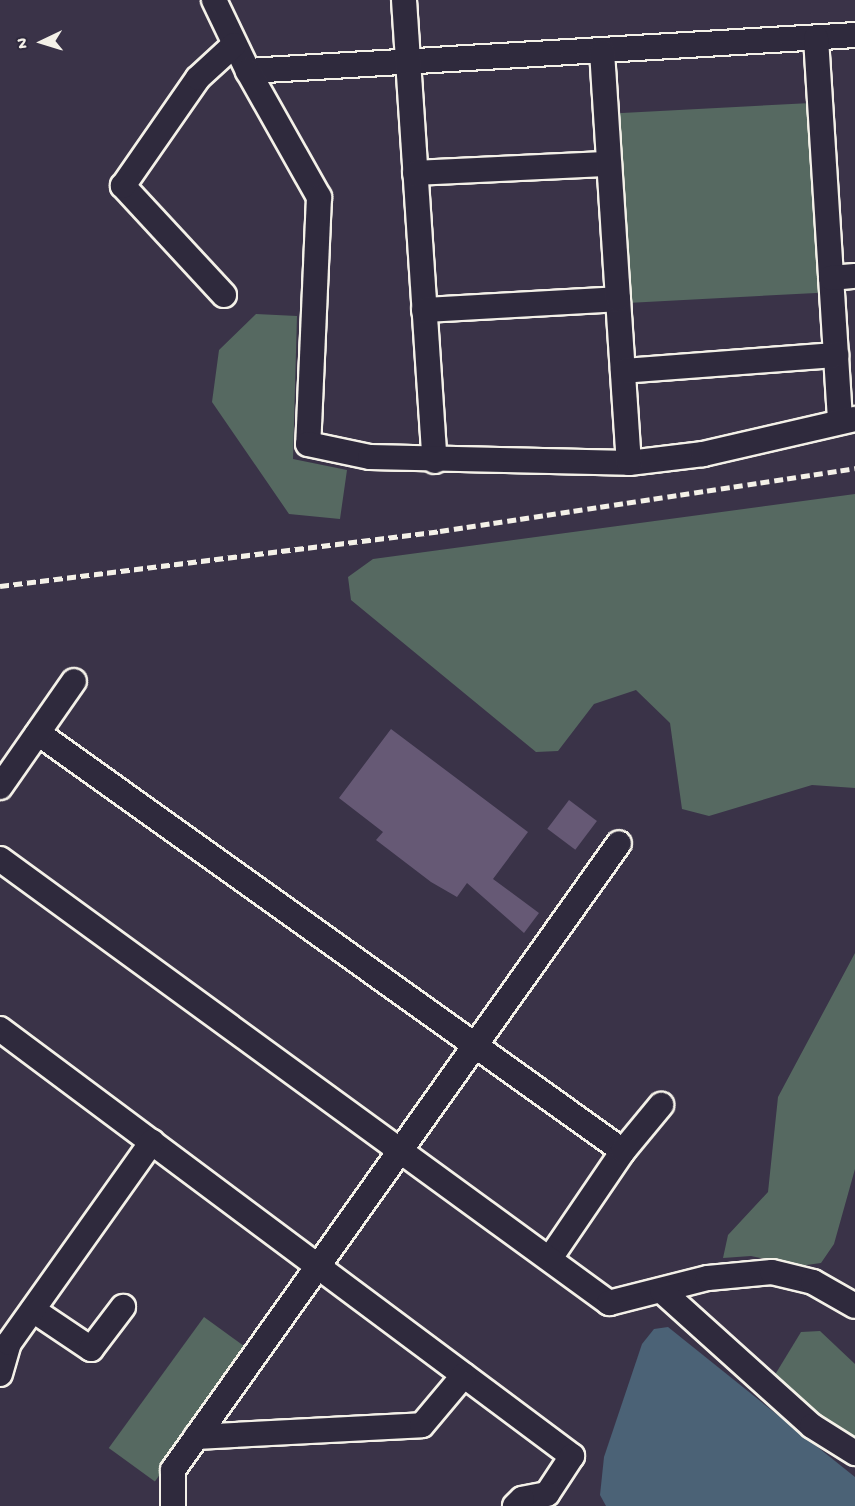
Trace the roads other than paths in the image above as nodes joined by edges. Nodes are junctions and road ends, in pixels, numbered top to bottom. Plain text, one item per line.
1 (214, 0) edge
2 (404, 0) edge
3 (855, 35) edge
4 (816, 38) junction
5 (234, 45) junction
6 (602, 52) junction
7 (408, 60) junction
8 (248, 71) junction
9 (609, 164) junction
10 (415, 173) junction
11 (843, 277) edge
12 (224, 295) dead end
13 (618, 299) junction
14 (424, 310) junction
15 (836, 355) junction
16 (622, 371) junction
17 (848, 419) edge
18 (435, 461) junction
19 (629, 464) junction
20 (74, 681) dead end
21 (38, 733) junction
22 (0, 787) edge
23 (619, 843) dead end
24 (0, 859) edge
25 (0, 1029) edge
26 (476, 1045) junction
27 (661, 1105) dead end
28 (152, 1142) junction
29 (623, 1151) junction
30 (400, 1152) junction
31 (551, 1257) junction
32 (319, 1267) junction
33 (662, 1291) junction
34 (855, 1306) edge
35 (123, 1307) dead end
36 (33, 1310) junction
37 (5, 1340) edge
38 (0, 1374) edge
39 (464, 1376) junction
40 (196, 1437) junction
41 (855, 1453) edge
42 (173, 1506) edge
43 (515, 1506) edge

1 - 5 street
2 - 7 street
3 - 4 street
4 - 6 street
4 - 11 street
5 - 8 street
5 - 12 street
6 - 7 street
6 - 9 street
7 - 8 street
7 - 10 street
8 - 18 street
9 - 10 street
9 - 13 street
10 - 14 street
11 - 15 street
13 - 14 street
13 - 16 street
14 - 18 street
15 - 16 street
15 - 17 street
16 - 19 street
17 - 19 street
18 - 19 street
20 - 21 street
21 - 22 street
21 - 26 street
23 - 26 street
24 - 30 street
25 - 28 street
26 - 29 street
26 - 30 street
27 - 29 street
28 - 32 street
28 - 36 street
29 - 31 street
30 - 31 street
30 - 32 street
31 - 33 street
32 - 39 street
32 - 40 street
33 - 34 street
33 - 41 street
35 - 36 street
36 - 37 street
37 - 38 street
39 - 40 street
39 - 43 street
40 - 42 street

